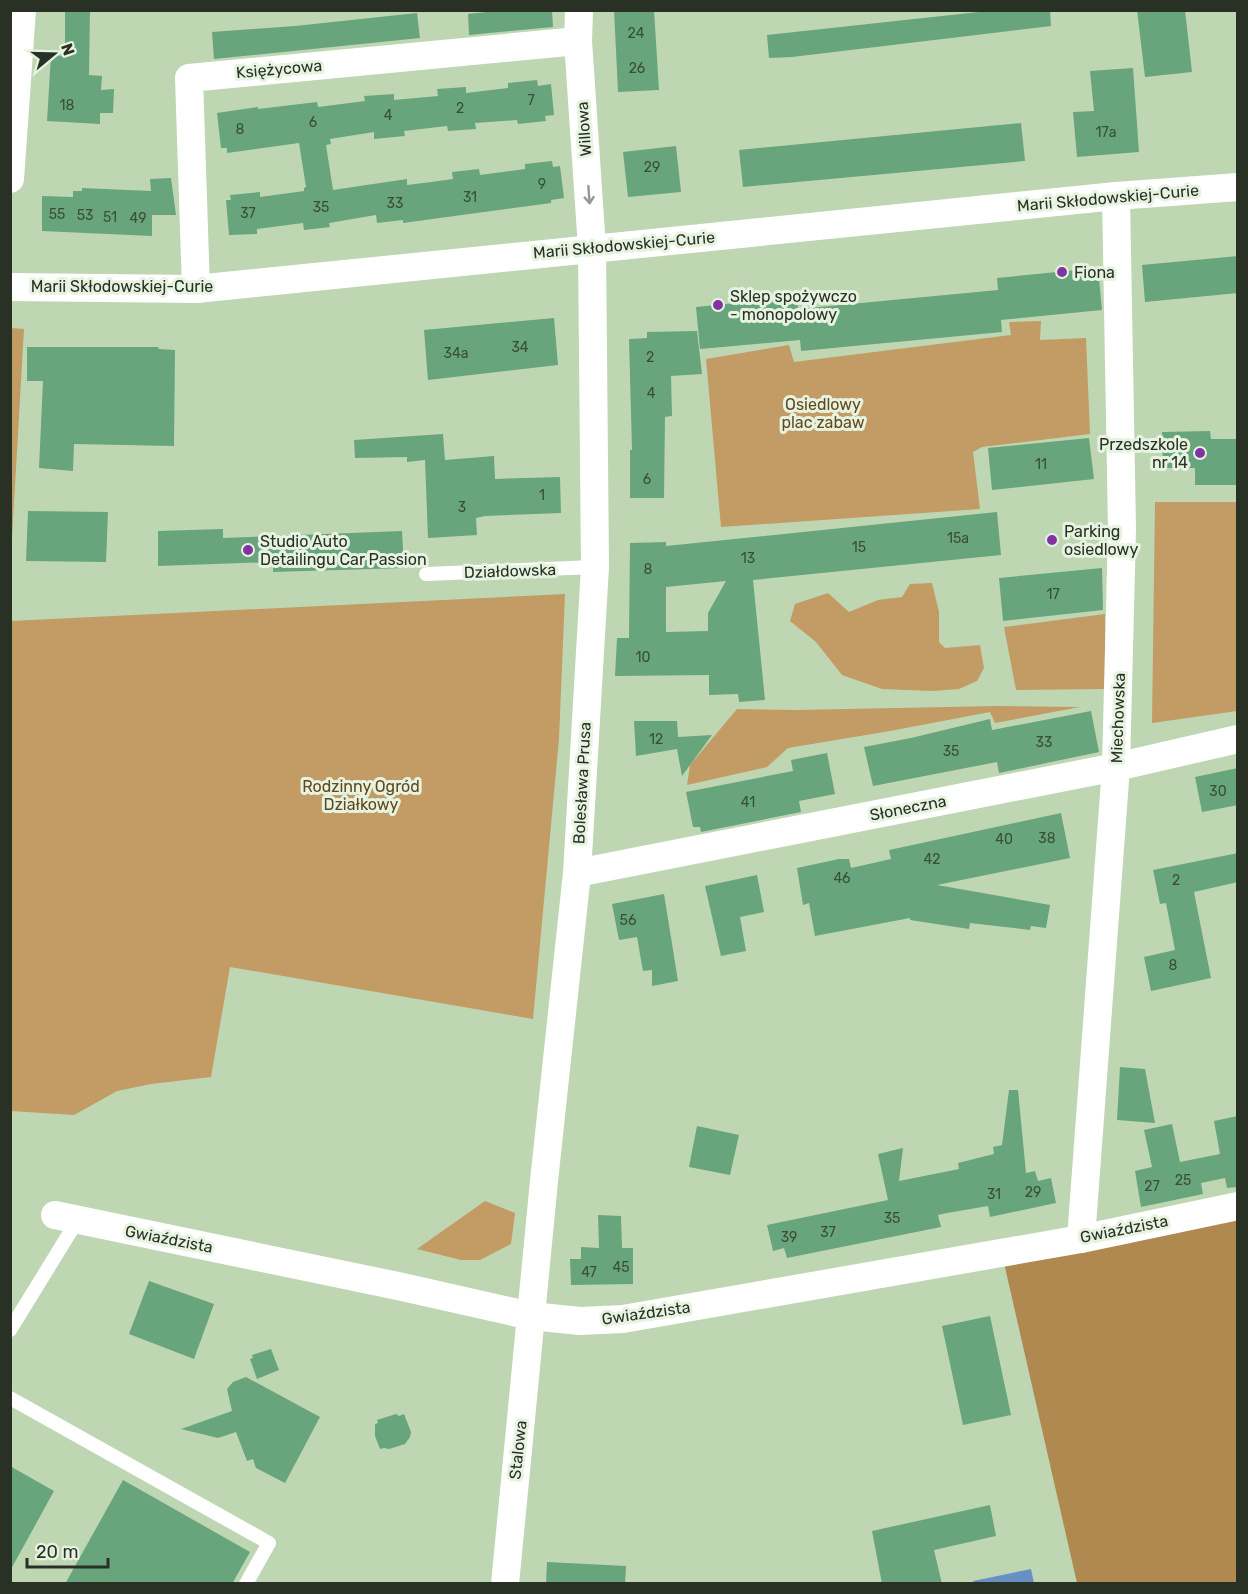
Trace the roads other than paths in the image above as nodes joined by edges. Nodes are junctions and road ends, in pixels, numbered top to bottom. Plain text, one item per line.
1 (22, 10) edge
2 (579, 10) edge
3 (578, 41) junction
4 (10, 178) edge
5 (1238, 187) edge
6 (1116, 196) junction
7 (592, 248) junction
8 (10, 286) edge
9 (196, 289) junction
10 (595, 567) junction
11 (426, 574) dead end
12 (1238, 740) edge
13 (1116, 767) junction
14 (578, 873) junction
15 (1238, 1206) edge
16 (66, 1218) joint
17 (1080, 1239) junction
18 (531, 1316) junction
19 (10, 1330) edge
20 (10, 1398) edge
21 (246, 1584) edge
22 (505, 1584) edge

1 - 4 street
2 - 3 street, Willowa
3 -> 7 street, Willowa
3 - 9 street, Księżycowa
5 - 6 street, Marii Skłodowskiej-Curie
6 - 7 street, Marii Skłodowskiej-Curie
6 - 13 street, Miechowska
7 - 9 street, Marii Skłodowskiej-Curie
7 - 10 street, Bolesława Prusa
8 - 9 street, Marii Skłodowskiej-Curie
10 - 11 lane, Działdowska
10 - 14 street, Bolesława Prusa
12 - 13 street, Słoneczna
13 - 14 street, Słoneczna
13 - 17 street, Miechowska
14 - 18 street, Bolesława Prusa
15 - 17 street, Gwiaździsta
16 - 18 street, Gwiaździsta
16 - 19 lane
17 - 18 street, Gwiaździsta
18 - 22 street, Stalowa
20 - 21 lane

